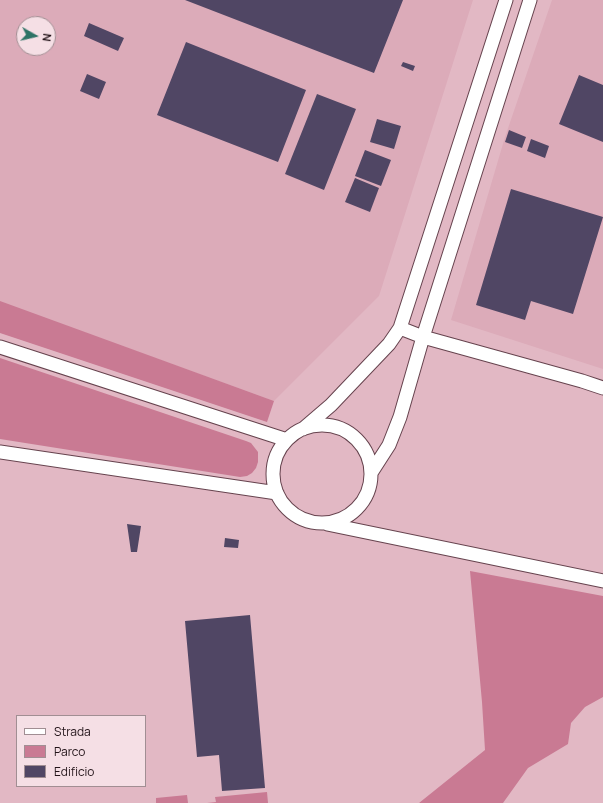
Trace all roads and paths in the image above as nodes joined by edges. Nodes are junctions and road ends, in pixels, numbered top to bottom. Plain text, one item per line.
1 (506, 0) edge
2 (530, 0) edge
3 (400, 328) junction
4 (424, 337) junction
5 (0, 348) edge
6 (603, 388) edge
7 (303, 429) junction
8 (287, 440) junction
9 (0, 452) edge
10 (371, 473) junction
11 (277, 493) junction
12 (323, 523) junction
13 (603, 581) edge

1 - 3 street
2 - 4 street
3 - 4 street
3 - 7 street
4 - 6 street
4 - 10 street
5 - 8 street
7 - 8 street
7 - 10 street
8 - 11 street
9 - 11 street
10 - 12 street
11 - 12 street
12 - 13 street

